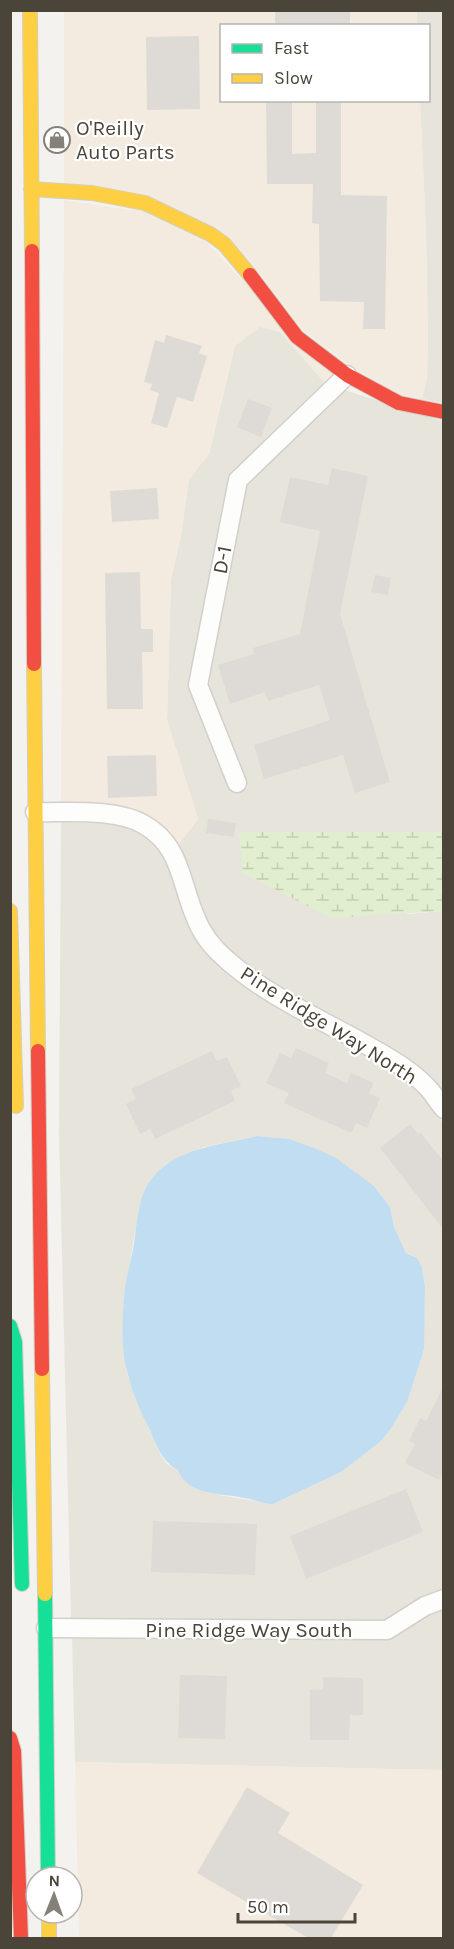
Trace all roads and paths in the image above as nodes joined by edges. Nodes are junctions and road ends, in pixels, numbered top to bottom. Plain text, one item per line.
1 (30, 10) edge
2 (31, 189) junction
3 (347, 375) junction
4 (444, 412) edge
5 (20, 551) dead end
6 (33, 609) junction
7 (237, 783) dead end
8 (30, 808) junction
9 (10, 911) edge
10 (444, 1109) edge
11 (16, 1120) dead end
12 (27, 1245) dead end
13 (40, 1297) junction
14 (10, 1326) edge
15 (444, 1599) edge
16 (23, 1604) dead end
17 (46, 1628) junction
18 (32, 1694) dead end
19 (45, 1707) junction
20 (10, 1738) edge
21 (48, 1865) edge
22 (21, 1938) edge

1 - 2 main road
2 - 3 main road
2 - 6 main road
3 - 4 main road
3 - 7 street, D-1
5 - 6 main road
6 - 8 main road
8 - 10 street, Pine Ridge Way North
8 - 13 main road
9 - 11 main road
12 - 13 main road
13 - 17 main road
14 - 16 main road
15 - 17 street, Pine Ridge Way South
17 - 19 main road
18 - 19 main road
19 - 21 main road
20 - 22 main road

